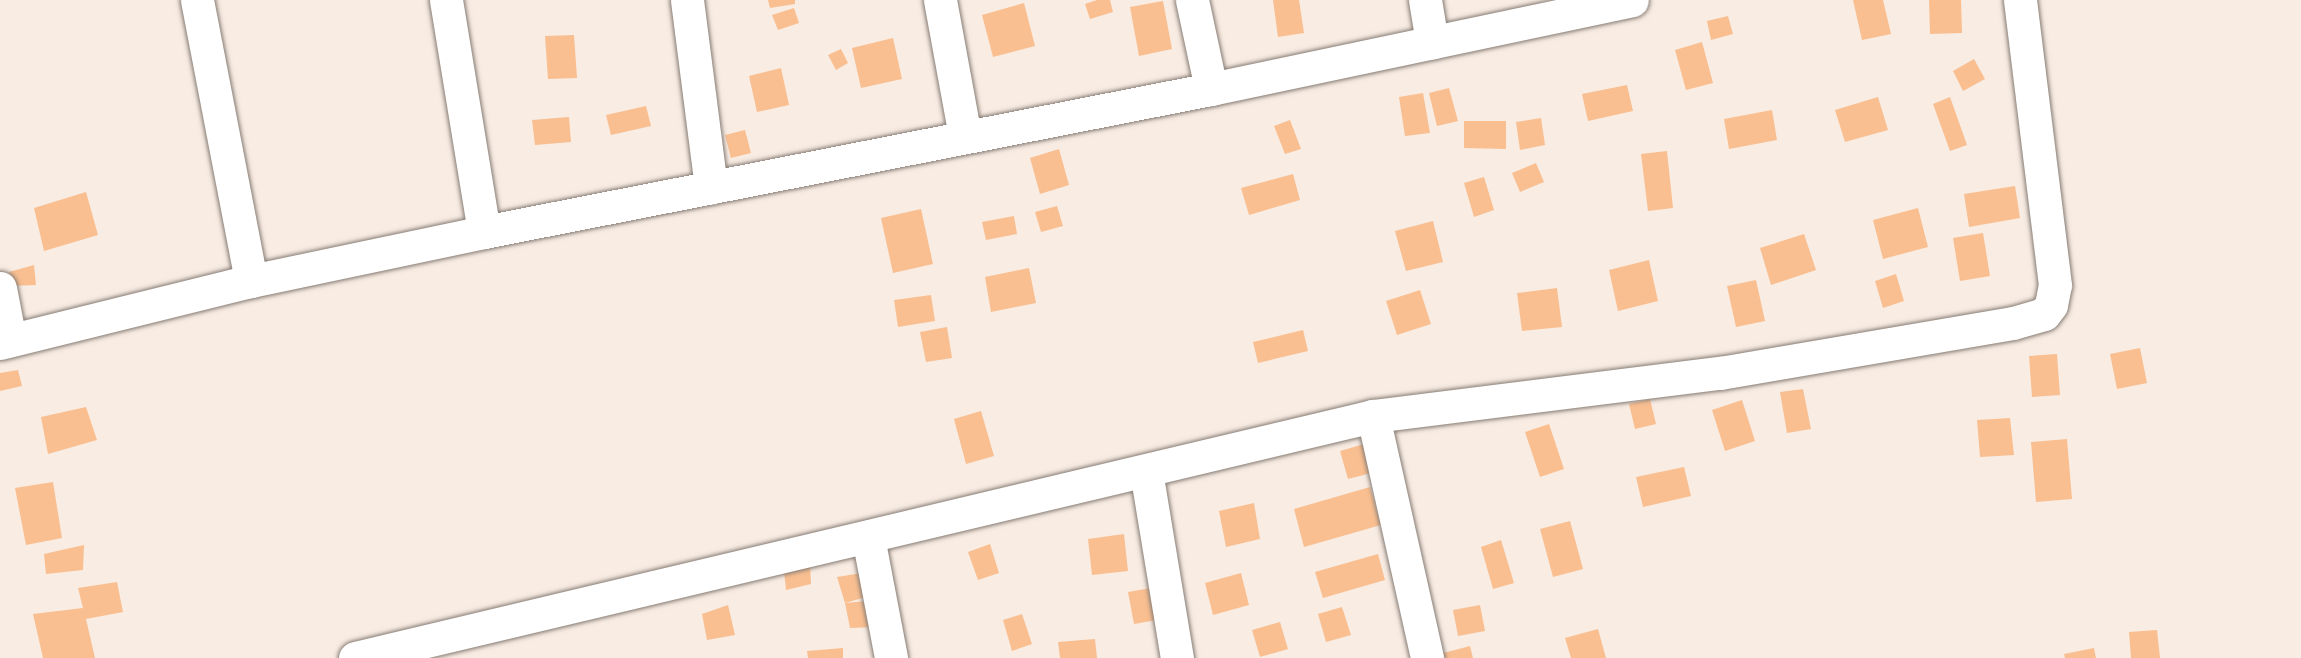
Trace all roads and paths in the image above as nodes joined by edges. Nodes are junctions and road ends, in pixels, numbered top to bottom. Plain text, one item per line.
1 (197, 0) edge
2 (446, 0) edge
3 (687, 0) edge
4 (940, 0) edge
5 (1192, 0) edge
6 (1425, 0) edge
7 (1632, 0) edge
8 (2020, 0) edge
9 (1432, 42) junction
10 (1211, 89) junction
11 (964, 136) junction
12 (711, 187) junction
13 (484, 232) junction
14 (251, 281) junction
15 (0, 288) edge
16 (5, 341) edge
17 (1373, 416) junction
18 (1146, 471) junction
19 (867, 537) junction
20 (355, 658) edge
21 (891, 658) edge
22 (1177, 658) edge
23 (1427, 658) edge

1 - 14 street
2 - 13 street
3 - 12 street
4 - 11 street
5 - 10 street
6 - 9 street
7 - 9 street
8 - 17 street
9 - 10 street
10 - 11 street
11 - 12 street
12 - 13 street
13 - 14 street
14 - 16 street
15 - 16 street
17 - 18 street
17 - 23 street
18 - 19 street
18 - 22 street
19 - 20 street
19 - 21 street

